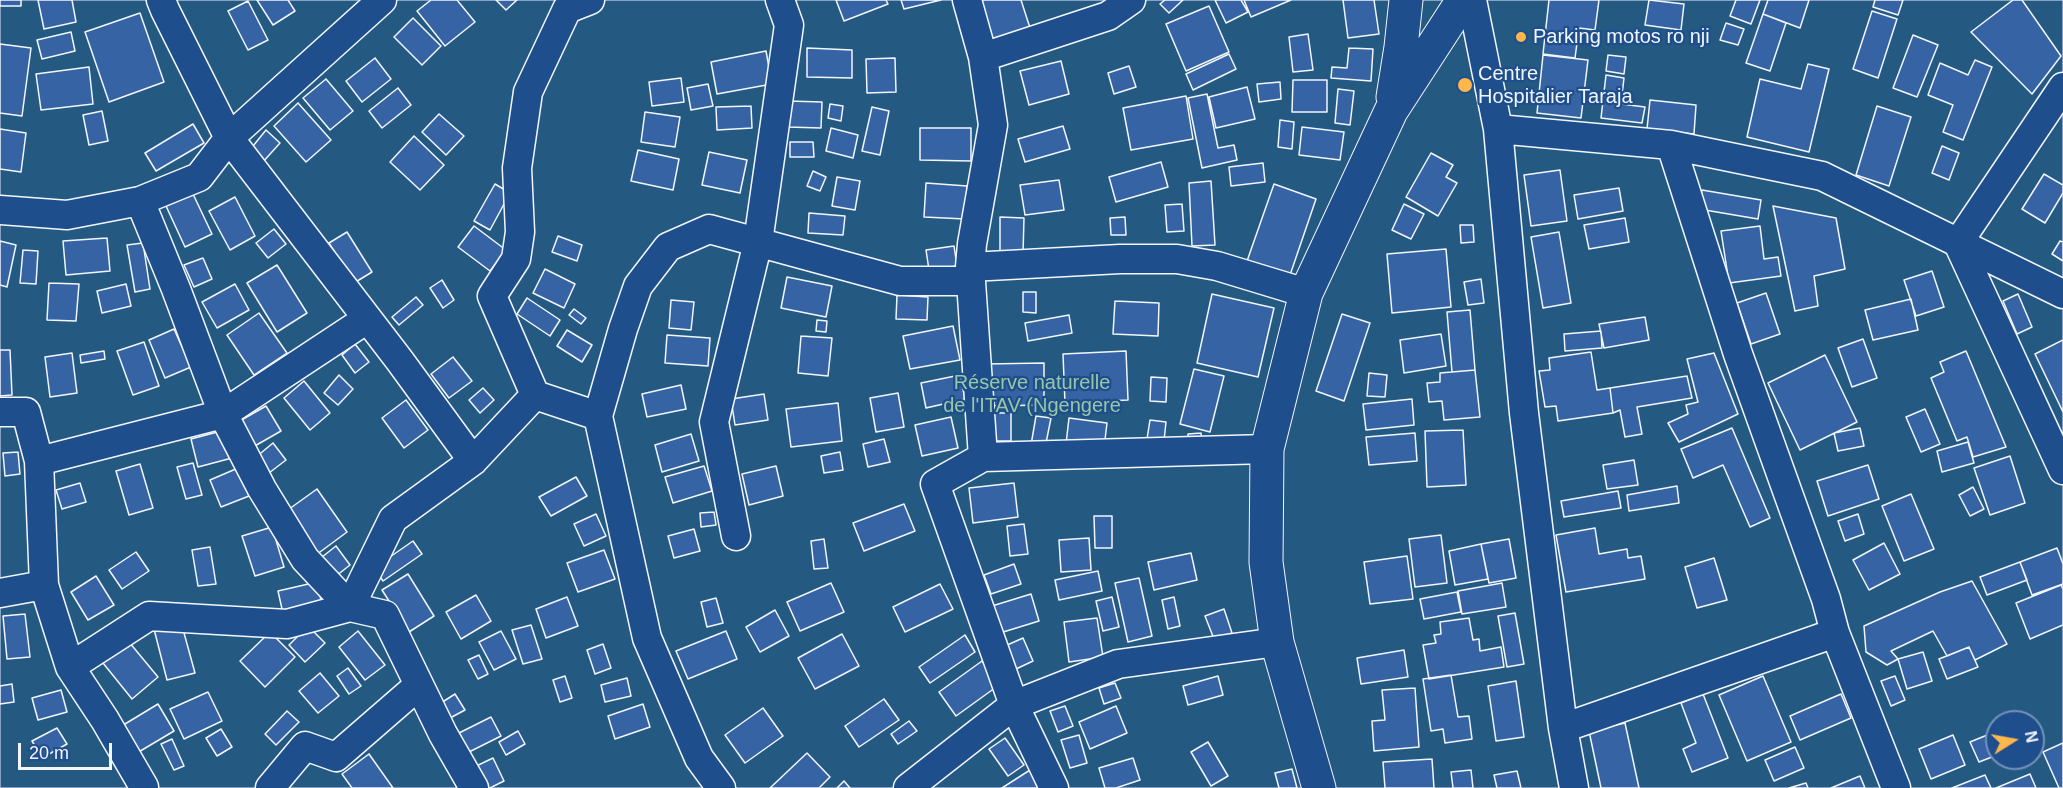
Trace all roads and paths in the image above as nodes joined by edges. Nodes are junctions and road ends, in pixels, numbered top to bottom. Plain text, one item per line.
1 (161, 0) edge
2 (382, 0) edge
3 (590, 0) edge
4 (780, 0) edge
5 (967, 0) edge
6 (1131, 0) edge
7 (1406, 0) edge
8 (1462, 0) edge
9 (1472, 0) edge
10 (983, 57) junction
11 (2063, 87) edge
12 (1391, 111) junction
13 (1498, 129) junction
14 (229, 138) junction
15 (1671, 145) junction
16 (140, 201) junction
17 (0, 210) edge
18 (758, 242) junction
19 (1958, 243) junction
20 (970, 274) junction
21 (1306, 293) junction
22 (2063, 294) edge
23 (368, 319) junction
24 (535, 395) junction
25 (0, 412) edge
26 (223, 414) junction
27 (598, 416) junction
28 (1267, 449) junction
29 (983, 457) junction
30 (39, 461) junction
31 (473, 461) junction
32 (2063, 470) edge
33 (736, 536) dead end
34 (44, 585) junction
35 (0, 593) edge
36 (350, 607) junction
37 (1835, 633) junction
38 (1277, 642) junction
39 (70, 667) junction
40 (419, 685) junction
41 (1014, 705) junction
42 (1563, 728) junction
43 (135, 788) edge
44 (144, 788) edge
45 (270, 788) edge
46 (474, 788) edge
47 (721, 788) edge
48 (908, 788) edge
49 (1054, 788) edge
50 (1318, 788) edge
51 (1574, 788) edge
52 (1896, 788) edge

1 - 14 street
2 - 14 street
3 - 24 street
4 - 18 street
5 - 10 street
6 - 10 street
7 - 12 main road
8 - 12 main road
9 - 13 street
10 - 20 street
11 - 19 street
12 - 21 main road
13 - 15 street
13 - 42 street
14 - 16 street
14 - 23 street
15 - 19 street
15 - 37 street
16 - 17 street
16 - 26 street
18 - 20 street
18 - 27 street
18 - 33 street
19 - 22 street
19 - 32 street
20 - 21 street
20 - 29 street
21 - 28 main road
23 - 26 street
23 - 31 street
24 - 27 street
24 - 31 street
25 - 30 street
26 - 30 street
26 - 36 street
27 - 47 street
28 - 29 street
28 - 38 main road
29 - 41 street
30 - 34 street
31 - 36 street
34 - 35 street
34 - 39 street
36 - 39 street
36 - 40 street
37 - 42 street
37 - 52 street
38 - 41 street
38 - 50 main road
39 - 44 street
40 - 45 street
40 - 46 street
41 - 48 street
41 - 49 street
42 - 51 street
43 - 44 street

